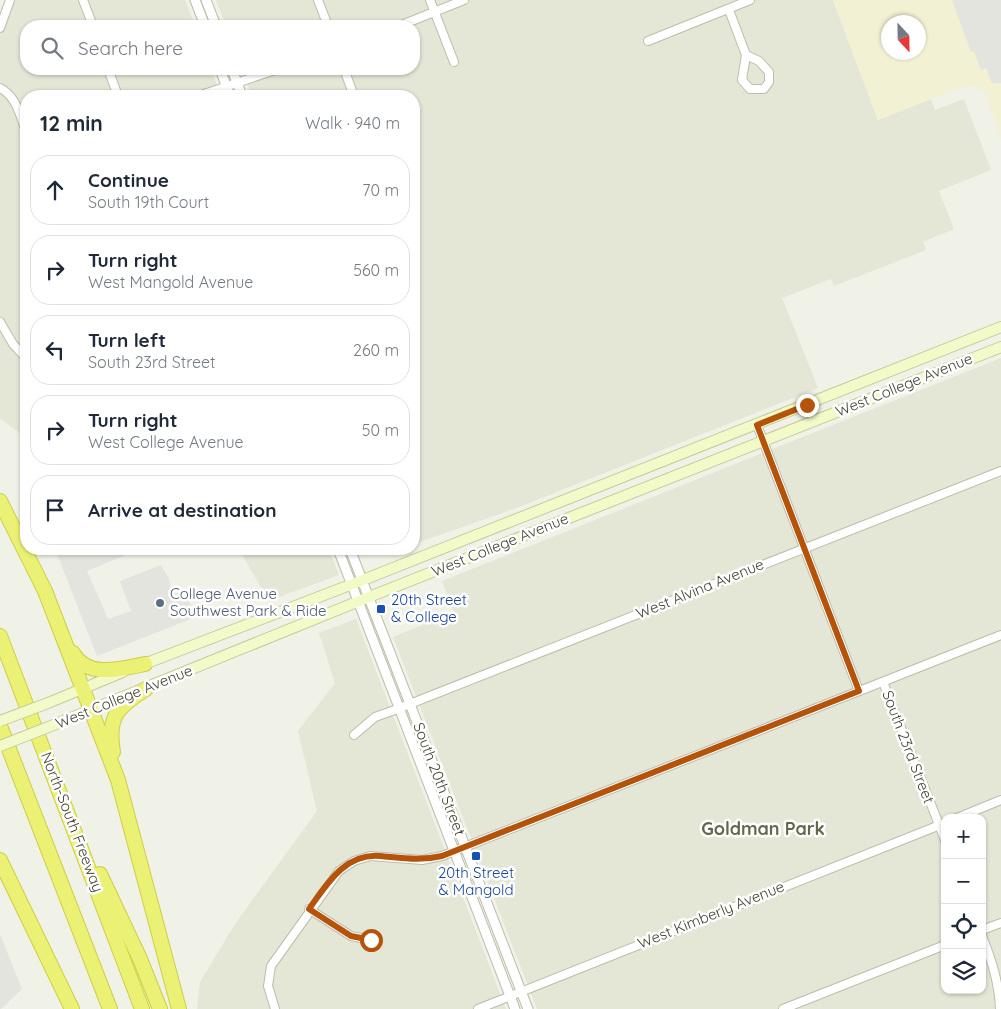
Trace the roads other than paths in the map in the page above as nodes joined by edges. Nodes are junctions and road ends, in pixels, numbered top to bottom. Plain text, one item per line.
1 (10, 0) edge
2 (83, 0) edge
3 (195, 0) edge
4 (206, 0) edge
5 (318, 0) edge
6 (430, 0) edge
7 (464, 0) edge
8 (750, 0) edge
9 (729, 10) junction
10 (434, 12) junction
11 (91, 20) edge
12 (202, 20) edge
13 (214, 20) edge
14 (326, 20) edge
15 (414, 20) edge
16 (0, 28) edge
17 (648, 41) dead end
18 (746, 55) junction
19 (454, 62) dead end
20 (110, 75) edge
21 (222, 75) edge
22 (234, 75) edge
23 (259, 75) edge
24 (346, 75) edge
25 (237, 82) junction
26 (226, 86) junction
27 (0, 88) edge
28 (116, 90) edge
29 (215, 90) edge
30 (228, 90) edge
31 (240, 90) edge
32 (352, 90) edge
33 (20, 115) edge
34 (0, 322) edge
35 (1001, 326) edge
36 (1001, 347) edge
37 (20, 352) edge
38 (757, 425) junction
39 (764, 440) junction
40 (1001, 471) edge
41 (0, 501) edge
42 (20, 539) edge
43 (804, 548) junction
44 (28, 555) edge
45 (340, 555) edge
46 (352, 555) edge
47 (362, 580) junction
48 (351, 585) junction
49 (369, 596) junction
50 (358, 601) junction
51 (61, 630) junction
52 (1001, 635) edge
53 (0, 636) edge
54 (145, 664) junction
55 (883, 682) junction
56 (82, 688) junction
57 (146, 688) junction
58 (859, 691) junction
59 (410, 703) junction
60 (398, 708) junction
61 (91, 710) junction
62 (0, 721) edge
63 (0, 726) edge
64 (354, 735) dead end
65 (0, 746) edge
66 (55, 778) junction
67 (118, 780) junction
68 (1001, 800) edge
69 (966, 814) edge
70 (941, 822) edge
71 (941, 824) edge
72 (465, 847) junction
73 (48, 850) junction
74 (454, 852) junction
75 (0, 860) edge
76 (309, 909) junction
77 (1001, 923) edge
78 (986, 929) edge
79 (371, 940) dead end
80 (986, 946) edge
81 (941, 947) edge
82 (521, 990) junction
83 (510, 996) junction
84 (72, 1009) edge
85 (102, 1009) edge
86 (110, 1009) edge
87 (142, 1009) edge
88 (160, 1009) edge
89 (179, 1009) edge
90 (274, 1009) edge
91 (478, 1009) edge
92 (515, 1009) edge
93 (528, 1009) edge
94 (783, 1009) edge
95 (1000, 1009) edge

1 - 16 street
2 - 11 street
3 - 12 street
4 - 13 street
5 - 14 street
6 - 10 street
7 - 10 street
8 - 9 street
9 - 17 street
9 - 18 street
10 - 15 street
10 - 19 street
18 - 18 street
20 - 28 street
21 - 26 street
22 - 25 street
23 - 25 street
24 - 32 street
25 - 26 street
25 - 31 street
26 - 29 street
26 - 30 street
27 - 33 street
34 - 37 street
35 - 38 main road, West College Avenue
36 - 39 main road, West College Avenue
38 - 39 street, South 23rd Street
38 - 47 main road, West College Avenue
39 - 43 street, South 23rd Street
39 - 49 main road, West College Avenue
40 - 43 street, West Alvina Avenue
41 - 42 highway
43 - 58 street, South 23rd Street
43 - 59 street, West Alvina Avenue
44 - 51 highway
45 - 48 street, South 20th Street
46 - 47 street, South 20th Street
47 - 48 main road, West College Avenue
47 - 49 street, South 20th Street
48 - 50 street, South 20th Street
48 - 54 main road, West College Avenue
49 - 50 main road, West College Avenue
49 - 59 street, South 20th Street
50 - 57 main road, West College Avenue
50 - 60 street, South 20th Street
51 - 54 highway
51 - 56 highway
52 - 55 street
53 - 66 highway, North-South Freeway
54 - 56 main road, West College Avenue
55 - 58 street
55 - 70 street, South 23rd Street
56 - 61 highway
56 - 62 main road, West College Avenue, bridge
57 - 61 main road, West College Avenue
57 - 67 highway
58 - 72 street
59 - 60 street, West Alvina Avenue
59 - 72 street, South 20th Street
60 - 64 street, West Alvina Avenue
60 - 74 street, South 20th Street
61 - 65 main road, West College Avenue, bridge
61 - 67 highway
63 - 73 highway
66 - 87 highway, North-South Freeway
66 - 88 highway
67 - 89 highway
68 - 69 street
71 - 82 street, West Kimberly Avenue
72 - 74 street
72 - 82 street, South 20th Street
73 - 85 highway
73 - 86 highway
74 - 76 street
74 - 83 street, South 20th Street
75 - 84 highway
76 - 79 street
76 - 90 street
77 - 78 street
80 - 95 street
81 - 94 street
82 - 83 street, West Kimberly Avenue
82 - 93 street, South 20th Street
83 - 91 street, West Kimberly Avenue
83 - 92 street, South 20th Street

